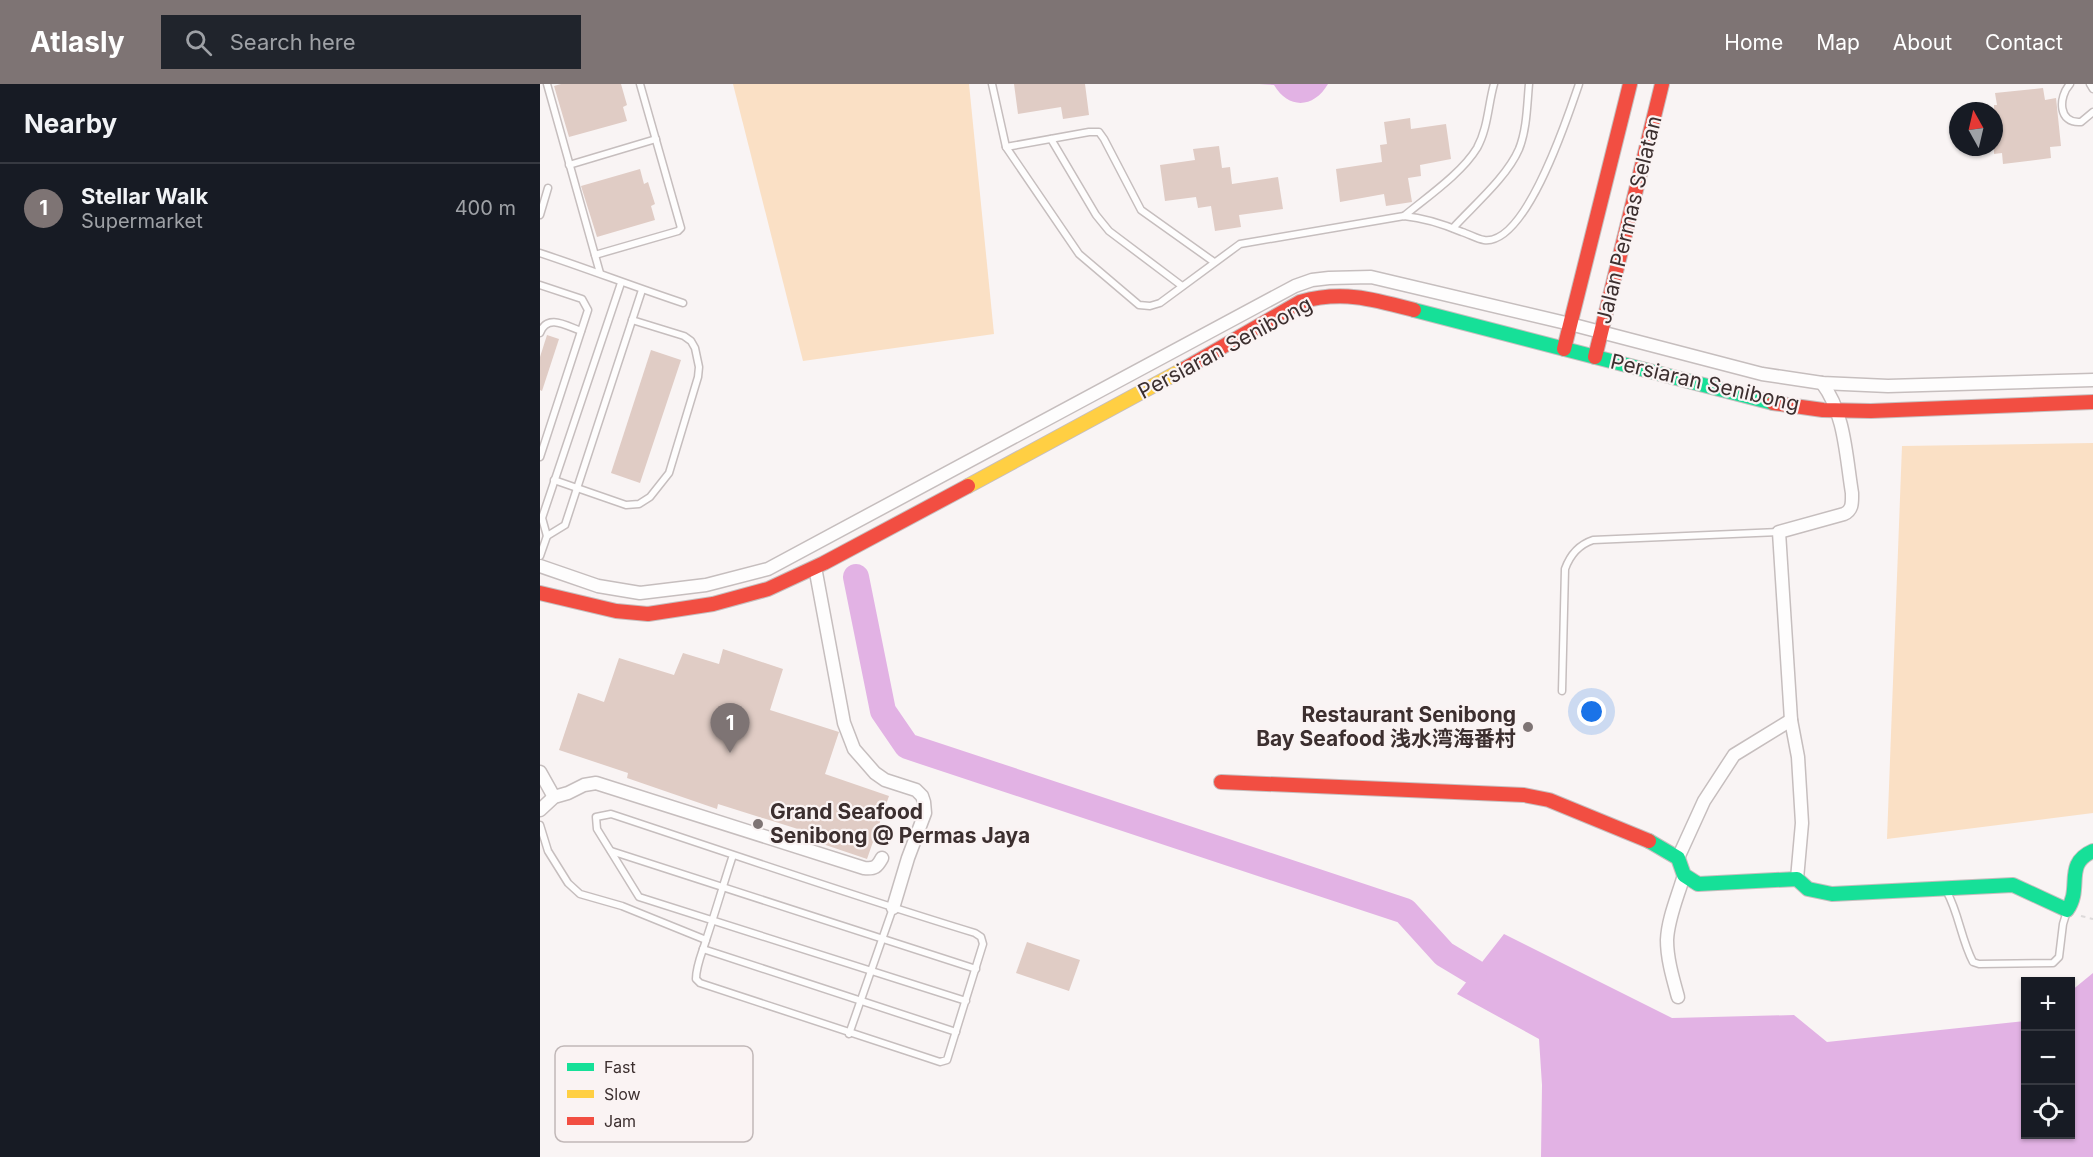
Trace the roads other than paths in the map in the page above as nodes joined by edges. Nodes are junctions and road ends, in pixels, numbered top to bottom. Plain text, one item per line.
1 (547, 84) edge
2 (640, 84) edge
3 (992, 84) edge
4 (1494, 84) edge
5 (1529, 84) edge
6 (1579, 84) edge
7 (1630, 84) edge
8 (1662, 84) edge
9 (2070, 84) edge
10 (2090, 84) edge
11 (2093, 89) edge
12 (2093, 112) edge
13 (656, 139) junction
14 (1051, 139) junction
15 (1006, 147) junction
16 (569, 165) junction
17 (548, 188) dead end
18 (540, 215) edge
19 (1404, 216) junction
20 (1453, 228) junction
21 (540, 253) edge
22 (595, 255) junction
23 (1214, 262) junction
24 (600, 273) junction
25 (621, 283) junction
26 (540, 285) edge
27 (1182, 286) junction
28 (642, 290) junction
29 (683, 303) dead end
30 (632, 320) junction
31 (1570, 324) junction
32 (581, 331) junction
33 (1601, 332) junction
34 (540, 333) edge
35 (1564, 349) junction
36 (1595, 357) junction
37 (2093, 380) edge
38 (1822, 383) junction
39 (2093, 402) edge
40 (1838, 411) junction
41 (540, 455) edge
42 (554, 480) junction
43 (578, 489) junction
44 (1779, 532) junction
45 (547, 536) junction
46 (540, 556) edge
47 (819, 565) junction
48 (540, 566) edge
49 (540, 593) edge
50 (1562, 691) dead end
51 (1791, 720) junction
52 (540, 772) edge
53 (1221, 782) dead end
54 (554, 797) junction
55 (540, 810) edge
56 (540, 825) edge
57 (611, 851) junction
58 (2093, 851) edge
59 (733, 855) junction
60 (882, 858) dead end
61 (1677, 858) junction
62 (1684, 875) junction
63 (1797, 879) junction
64 (723, 887) junction
65 (1945, 888) junction
66 (893, 908) junction
67 (2067, 910) junction
68 (712, 920) junction
69 (882, 938) junction
70 (706, 940) junction
71 (704, 949) junction
72 (976, 969) junction
73 (871, 971) junction
74 (1678, 997) dead end
75 (860, 1001) junction
76 (966, 1001) junction
77 (956, 1032) junction
78 (849, 1034) junction

1 - 16 lane
2 - 13 lane
3 - 15 lane
4 - 19 lane
5 - 20 lane
6 - 20 lane
7 - 31 street, Jalan Permas Selatan
8 - 33 street, Jalan Permas Selatan
9 - 12 lane
10 - 11 lane
13 - 16 lane
13 - 22 lane
14 - 15 lane
14 - 23 lane
14 - 27 lane
15 - 27 lane
16 - 22 lane
17 - 18 lane
19 - 20 lane
19 - 23 lane
21 - 24 lane
22 - 24 lane
23 - 27 lane
24 - 25 lane
25 - 28 lane
25 - 42 lane
26 - 32 lane
28 - 29 lane
28 - 30 lane
30 - 43 lane
30 - 43 lane
31 - 33 street, Persiaran Senibong
31 - 35 street, Jalan Permas Selatan
31 - 48 street, Persiaran Senibong
32 - 34 lane
32 - 41 lane
33 - 36 street, Jalan Permas Selatan
33 - 38 street, Persiaran Senibong
35 - 36 street, Persiaran Senibong
35 - 47 street, Persiaran Senibong
36 - 40 street, Persiaran Senibong
37 - 38 street, Persiaran Senibong
38 - 40 street
39 - 40 street, Persiaran Senibong
40 - 44 street
42 - 43 lane
42 - 45 lane
43 - 45 lane
44 - 50 lane
44 - 51 street
45 - 46 lane
47 - 49 street, Persiaran Senibong
47 - 66 street
51 - 61 street
51 - 63 street
52 - 54 street
53 - 61 street
54 - 55 street
54 - 60 street
56 - 70 lane
57 - 59 lane
57 - 64 lane
57 - 68 lane
58 - 67 street
59 - 64 lane
59 - 66 lane
61 - 62 street
62 - 63 street
62 - 74 street
63 - 65 street
64 - 68 lane
64 - 69 lane
65 - 67 street
65 - 67 lane
66 - 69 lane
66 - 72 lane
68 - 70 lane
68 - 73 lane
69 - 72 lane
69 - 73 lane
70 - 71 lane
71 - 75 lane
71 - 78 lane
72 - 76 lane
73 - 75 lane
73 - 76 lane
75 - 77 lane
75 - 78 lane
76 - 77 lane
77 - 78 lane

